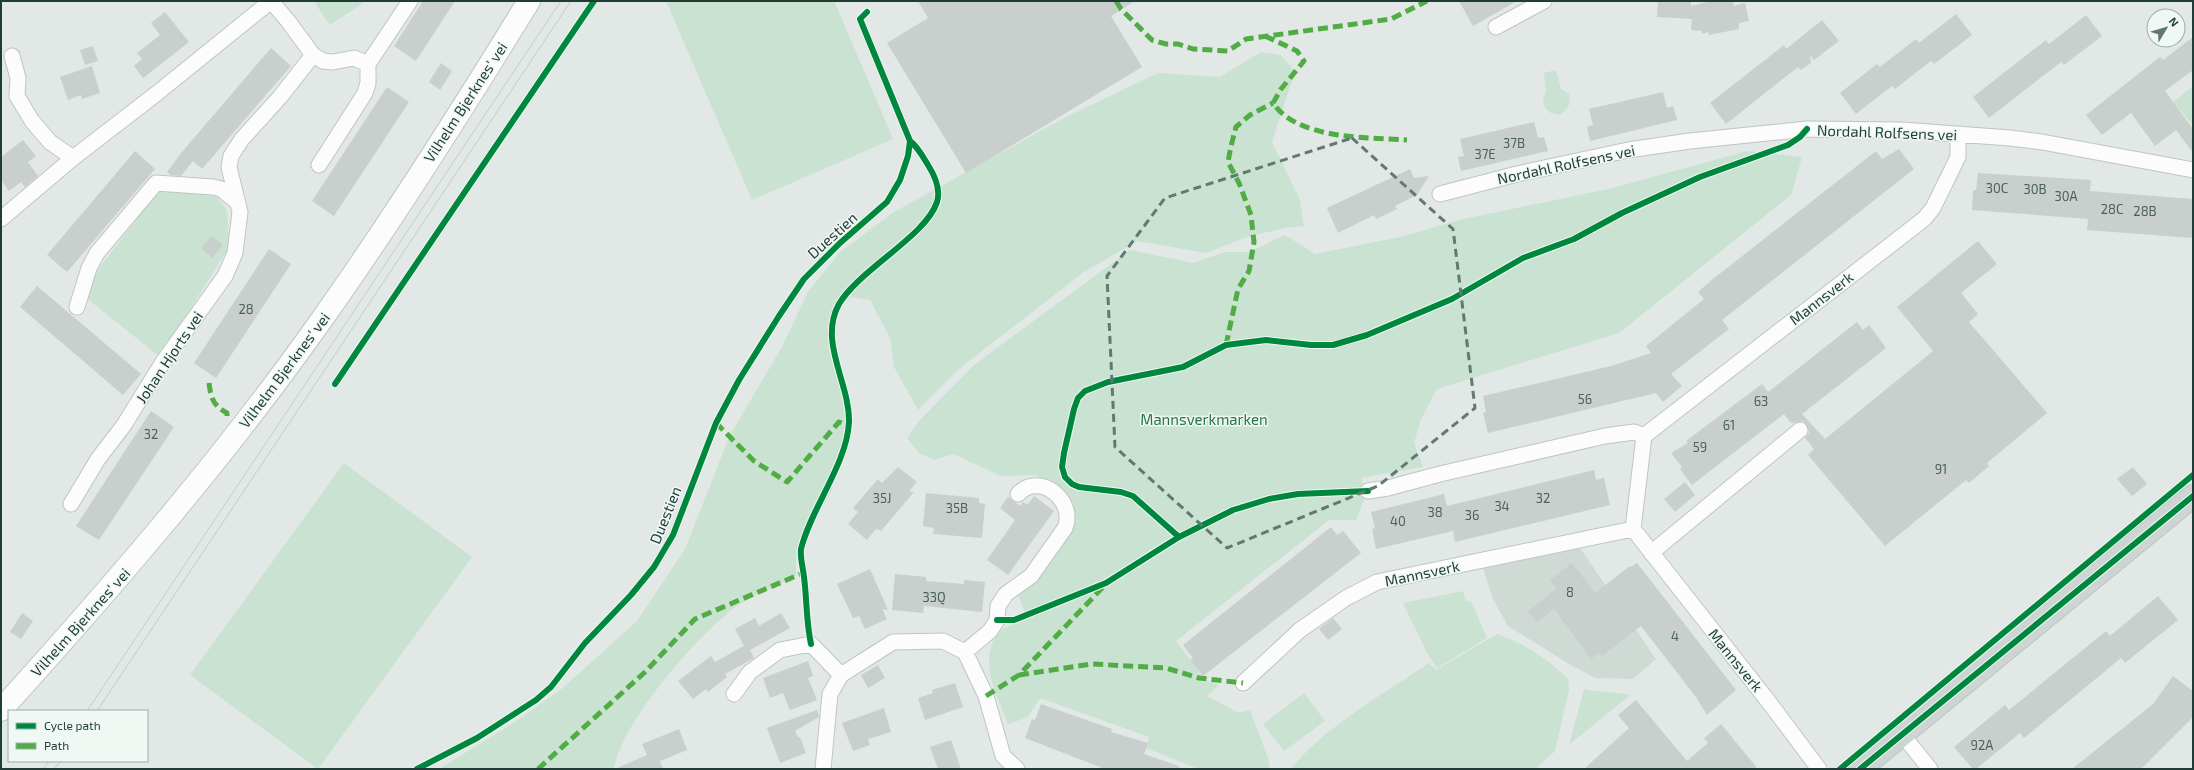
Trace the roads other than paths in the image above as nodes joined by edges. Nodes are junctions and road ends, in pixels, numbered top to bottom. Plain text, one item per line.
1 (271, 1) edge
2 (410, 1) edge
3 (528, 1) edge
4 (1544, 1) edge
5 (1496, 27) dead end
6 (313, 55) junction
7 (12, 56) dead end
8 (368, 64) junction
9 (1958, 134) junction
10 (73, 158) junction
11 (318, 165) dead end
12 (2193, 170) edge
13 (1440, 194) dead end
14 (237, 202) junction
15 (1, 219) edge
16 (77, 307) dead end
17 (1800, 430) dead end
18 (1644, 436) junction
19 (1368, 491) dead end
20 (1018, 494) dead end
21 (2193, 496) edge
22 (71, 504) dead end
23 (1633, 529) junction
24 (1651, 553) junction
25 (965, 652) junction
26 (841, 675) junction
27 (1243, 684) dead end
28 (734, 694) dead end
29 (1, 710) edge
30 (1901, 733) junction
31 (823, 769) edge
32 (1017, 769) edge
33 (1819, 769) edge
34 (1860, 769) edge
35 (1930, 769) edge

1 - 6 street
1 - 10 street
2 - 8 street
3 - 29 main road, Vilhelm Bjerknes' vei
4 - 5 street
6 - 8 street
6 - 14 street, Johan Hjorts vei
7 - 10 street
8 - 11 street
9 - 12 street, Nordahl Rolfsens vei
9 - 13 street, Nordahl Rolfsens vei
9 - 18 street, Mannsverk
10 - 15 street
14 - 16 street
14 - 22 street, Johan Hjorts vei
17 - 24 street
18 - 19 street
18 - 23 street
20 - 25 street
21 - 30 main road
23 - 24 street, Mannsverk
23 - 27 street, Mannsverk
24 - 33 street, Mannsverk
25 - 26 street
25 - 32 street
26 - 28 street
26 - 31 street
30 - 34 main road
30 - 35 street

